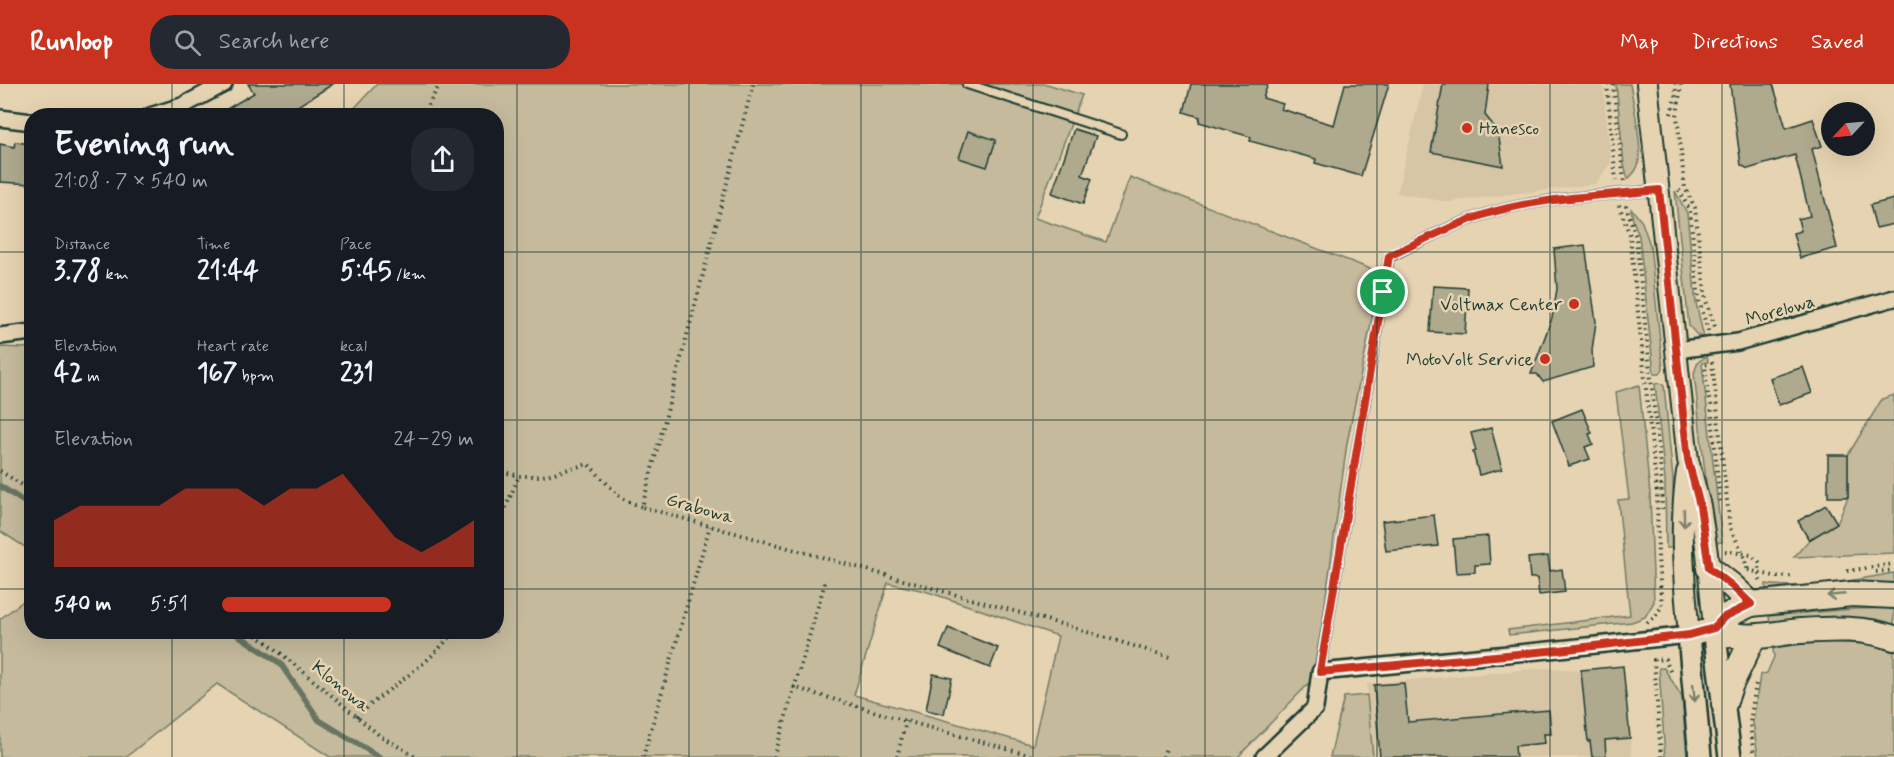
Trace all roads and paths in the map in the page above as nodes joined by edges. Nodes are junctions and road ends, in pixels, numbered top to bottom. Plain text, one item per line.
1 (224, 84) edge
2 (440, 84) edge
3 (753, 84) edge
4 (967, 84) edge
5 (1607, 84) edge
6 (1613, 84) edge
7 (1647, 84) edge
8 (1675, 84) edge
9 (1681, 84) edge
10 (176, 108) edge
11 (426, 108) edge
12 (1670, 115) dead end
13 (0, 118) edge
14 (24, 121) edge
15 (1121, 134) dead end
16 (1624, 182) dead end
17 (1617, 185) dead end
18 (1679, 189) dead end
19 (1659, 190) junction
20 (1619, 204) dead end
21 (1626, 205) dead end
22 (1894, 298) edge
23 (24, 333) edge
24 (1717, 333) dead end
25 (1709, 335) dead end
26 (0, 336) edge
27 (1676, 351) junction
28 (1688, 460) junction
29 (0, 471) edge
30 (504, 472) edge
31 (519, 476) junction
32 (24, 486) edge
33 (1721, 506) dead end
34 (642, 507) junction
35 (504, 511) edge
36 (710, 526) junction
37 (1664, 549) dead end
38 (1743, 553) junction
39 (1717, 559) junction
40 (1759, 562) dead end
41 (1747, 564) dead end
42 (1894, 564) edge
43 (1748, 570) dead end
44 (1844, 571) dead end
45 (1800, 576) dead end
46 (826, 579) dead end
47 (1894, 596) edge
48 (1751, 604) junction
49 (1662, 606) dead end
50 (1714, 628) junction
51 (1689, 635) junction
52 (1753, 638) junction
53 (1894, 638) edge
54 (260, 639) edge
55 (448, 639) edge
56 (1170, 657) dead end
57 (1665, 659) dead end
58 (1320, 672) junction
59 (1757, 676) dead end
60 (793, 687) junction
61 (1724, 704) junction
62 (357, 717) junction
63 (906, 721) junction
64 (1166, 748) dead end
65 (1030, 756) edge
66 (416, 757) edge
67 (643, 757) edge
68 (774, 757) edge
69 (897, 757) edge
70 (1036, 757) edge
71 (1163, 757) edge
72 (1264, 757) edge
73 (1661, 757) edge
74 (1700, 757) edge
75 (1730, 757) edge
76 (1754, 757) edge

1 - 10 street
2 - 11 path
3 - 34 path, Grabowa
4 - 15 lane
5 - 17 path
6 - 16 path
7 - 19 street
8 - 12 path
9 - 24 path
13 - 14 street
18 - 25 path
19 - 27 street
19 - 58 lane
20 - 49 path
21 - 37 path
22 - 27 street, Morelowa
23 - 26 street
27 - 28 street
28 - 39 street
28 -> 51 street
29 - 32 path
30 - 31 path
31 - 34 path
31 - 35 path
33 - 38 path
34 - 36 path, Grabowa
36 - 56 path, Grabowa
36 - 67 path
38 - 39 path
38 - 40 path
38 - 41 path
39 - 48 main road
39 - 50 street
42 - 44 path
43 - 45 path
46 - 60 path
47 -> 48 main road
48 - 50 main road
50 - 51 main road
50 - 52 main road
50 - 61 main road
51 - 58 street
51 -> 74 main road
52 - 53 main road
52 - 61 main road
54 - 62 path, Klonowa
55 - 62 path
57 - 73 path
58 - 72 street
59 - 76 path
60 - 63 path
60 - 68 path
61 - 75 main road
62 - 66 path, Klonowa
63 - 65 path
63 - 69 path
64 - 71 path
65 - 70 path

